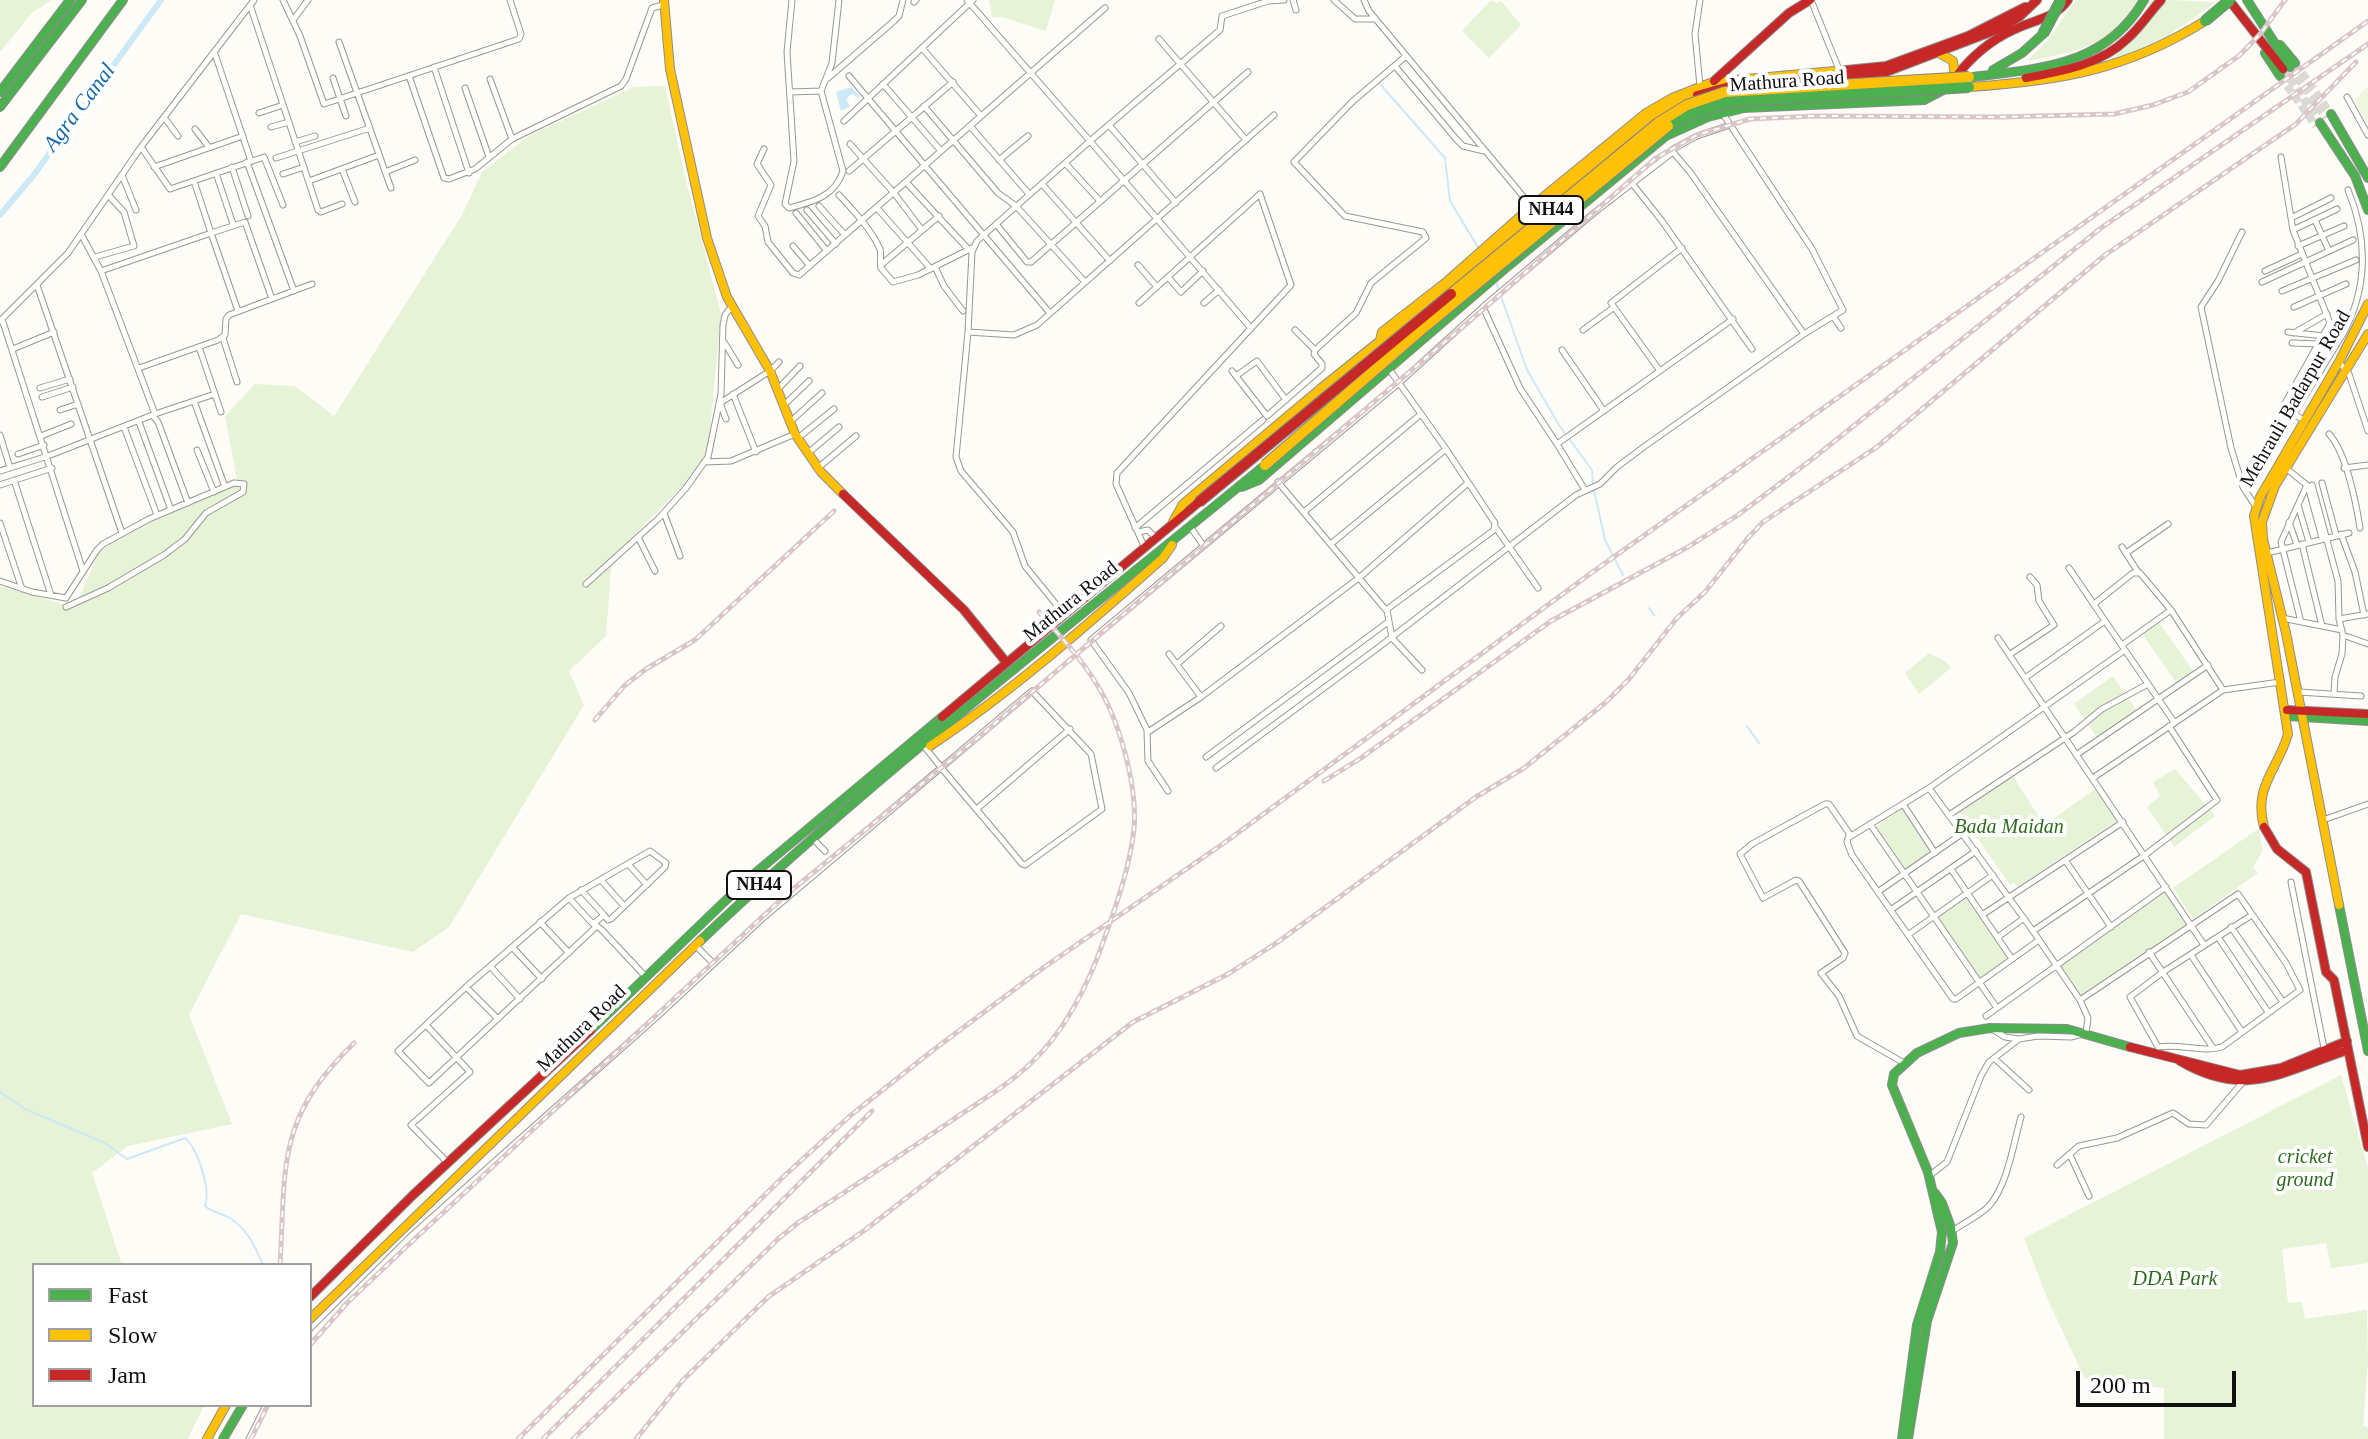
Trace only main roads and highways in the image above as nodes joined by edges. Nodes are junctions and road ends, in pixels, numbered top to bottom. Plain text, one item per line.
1 (70, 0) edge
2 (82, 0) edge
3 (123, 0) edge
4 (1811, 0) edge
5 (2034, 0) edge
6 (2061, 0) edge
7 (2068, 0) edge
8 (2144, 0) edge
9 (2161, 0) edge
10 (2248, 0) edge
11 (664, 2) edge
12 (2232, 2) edge
13 (2254, 20) junction
14 (2264, 36) junction
15 (1934, 54) junction
16 (1886, 72) junction
17 (1973, 77) junction
18 (1952, 81) junction
19 (1713, 82) junction
20 (1981, 87) junction
21 (1703, 89) junction
22 (0, 92) edge
23 (1890, 101) junction
24 (0, 107) edge
25 (0, 167) edge
26 (2367, 177) edge
27 (1573, 178) junction
28 (1587, 200) junction
29 (2367, 205) edge
30 (1534, 210) junction
31 (1516, 231) junction
32 (1528, 249) junction
33 (1483, 255) junction
34 (2368, 304) edge
35 (2368, 334) edge
36 (2343, 365) junction
37 (1240, 487) junction
38 (1171, 525) junction
39 (1006, 662) junction
40 (2287, 713) junction
41 (2302, 714) junction
42 (2368, 714) edge
43 (2368, 721) edge
44 (2362, 992) edge
45 (2347, 1046) junction
46 (2368, 1051) edge
47 (2180, 1061) junction
48 (2368, 1147) edge
49 (1933, 1191) junction
50 (312, 1295) edge
51 (312, 1317) edge
52 (225, 1407) edge
53 (242, 1407) edge
54 (207, 1439) edge
55 (223, 1439) edge
56 (1902, 1439) edge
57 (1908, 1439) edge

1 - 22 main road
2 - 24 main road
3 - 25 main road
4 - 19 main road
5 - 15 main road, Mathura Road
5 - 19 main road
6 - 17 main road, Mathura Road / NH44, bridge
7 - 18 main road, Mathura Road
8 - 17 main road
9 - 20 main road
10 - 13 main road
11 - 39 main road
12 - 13 main road
12 - 20 main road, Mathura Road / NH44, bridge
13 - 14 main road
14 - 14 main road
15 - 16 main road, Mathura Road
15 - 18 main road
16 - 21 main road, Mathura Road
16 - 23 main road
17 - 38 main road, Mathura Road / NH44, bridge
18 - 23 main road, Mathura Road
19 - 21 main road
20 - 37 main road, Mathura Road / NH44, bridge
21 - 27 main road, Mathura Road
23 - 28 main road, Mathura Road
26 - 29 main road
27 - 28 main road
27 - 30 main road, Mathura Road
28 - 32 main road, Mathura Road
30 - 31 main road, Mathura Road
30 - 33 main road
31 - 32 main road
31 - 33 main road, Mathura Road
32 - 37 main road, Mathura Road
33 - 38 main road, Mathura Road
34 - 36 main road, Mehrauli Badarpur Road
35 - 36 main road, Mehrauli Badarpur Road
36 - 40 main road, Mehrauli Badarpur Road
36 - 41 main road, Mehrauli Badarpur Road
37 - 51 main road, Mathura Road / NH44
38 - 39 main road, Mathura Road / NH44
39 - 50 main road, Mathura Road / NH44
40 - 41 main road
40 - 45 main road, Mehrauli Badarpur Road
41 - 42 main road
41 - 43 main road
41 - 44 main road, Mehrauli Badarpur Road
44 - 46 main road, Mehrauli Badarpur Road
45 - 47 main road
45 - 47 main road
45 - 48 main road, Mehrauli Badarpur Road
47 - 49 main road
49 - 56 main road
49 - 57 main road
52 - 54 main road
53 - 55 main road

